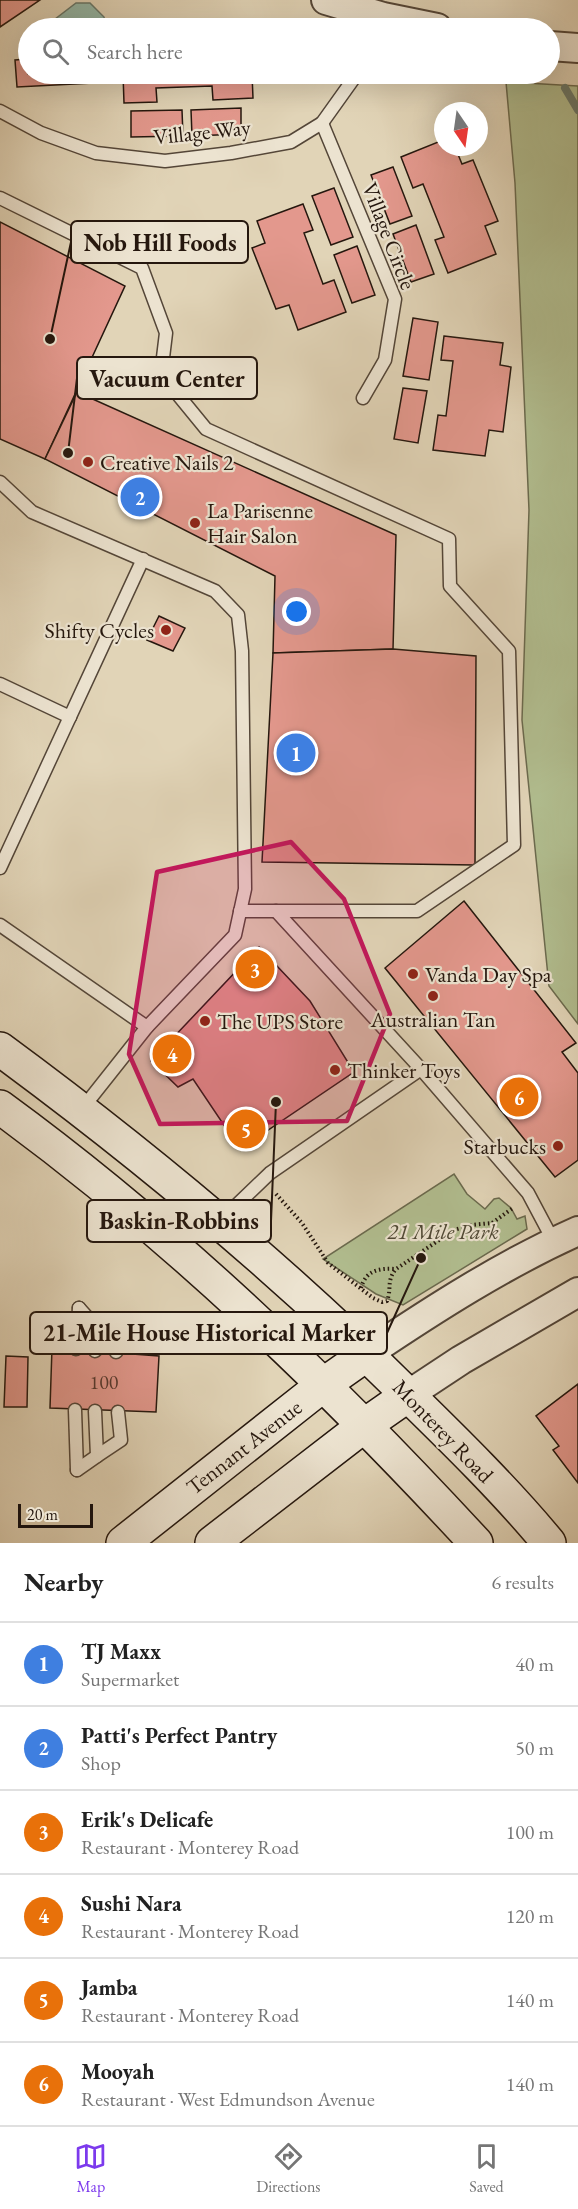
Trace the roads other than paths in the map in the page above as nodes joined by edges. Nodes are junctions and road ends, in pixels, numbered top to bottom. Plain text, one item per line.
1 (326, 0) edge
2 (352, 18) edge
3 (560, 47) edge
4 (578, 48) edge
5 (348, 84) edge
6 (0, 111) edge
7 (322, 123) junction
8 (0, 198) edge
9 (363, 398) dead end
10 (0, 482) edge
11 (143, 560) junction
12 (0, 684) edge
13 (70, 717) junction
14 (0, 868) edge
15 (240, 911) junction
16 (276, 911) junction
17 (0, 925) edge
18 (147, 1027) junction
19 (0, 1048) edge
20 (421, 1070) junction
21 (0, 1107) edge
22 (82, 1110) junction
23 (220, 1221) junction
24 (566, 1237) edge
25 (578, 1292) edge
26 (97, 1328) junction
27 (76, 1349) dead end
28 (95, 1351) dead end
29 (116, 1352) dead end
30 (367, 1354) junction
31 (323, 1385) junction
32 (408, 1395) junction
33 (75, 1410) dead end
34 (95, 1411) dead end
35 (118, 1412) dead end
36 (364, 1425) junction
37 (97, 1456) junction
38 (123, 1543) edge
39 (212, 1543) edge
40 (476, 1543) edge
41 (549, 1543) edge

1 - 2 street
3 - 4 street
5 - 7 lane, Village Way
6 - 7 lane, Village Way
7 - 9 lane, Village Circle
8 - 16 lane
10 - 11 lane
11 - 13 lane
11 - 15 lane
12 - 13 lane
13 - 14 lane
15 - 16 lane
15 - 18 lane
16 - 20 lane
17 - 18 lane
18 - 22 lane
19 - 22 main road, Monterey Road
20 - 23 lane
20 - 24 lane
21 - 31 main road
22 - 23 main road, Monterey Road
23 - 30 main road, Monterey Road
24 - 30 street
25 - 32 street
26 - 27 lane
26 - 28 lane
26 - 29 lane
30 - 31 main road, Tennant Avenue
30 - 32 main road, Monterey Road
31 - 36 main road
31 - 38 main road, Tennant Avenue
32 - 36 main road
32 - 41 main road, Monterey Road
33 - 37 lane
34 - 37 lane
35 - 37 lane
36 - 39 main road
36 - 40 main road

